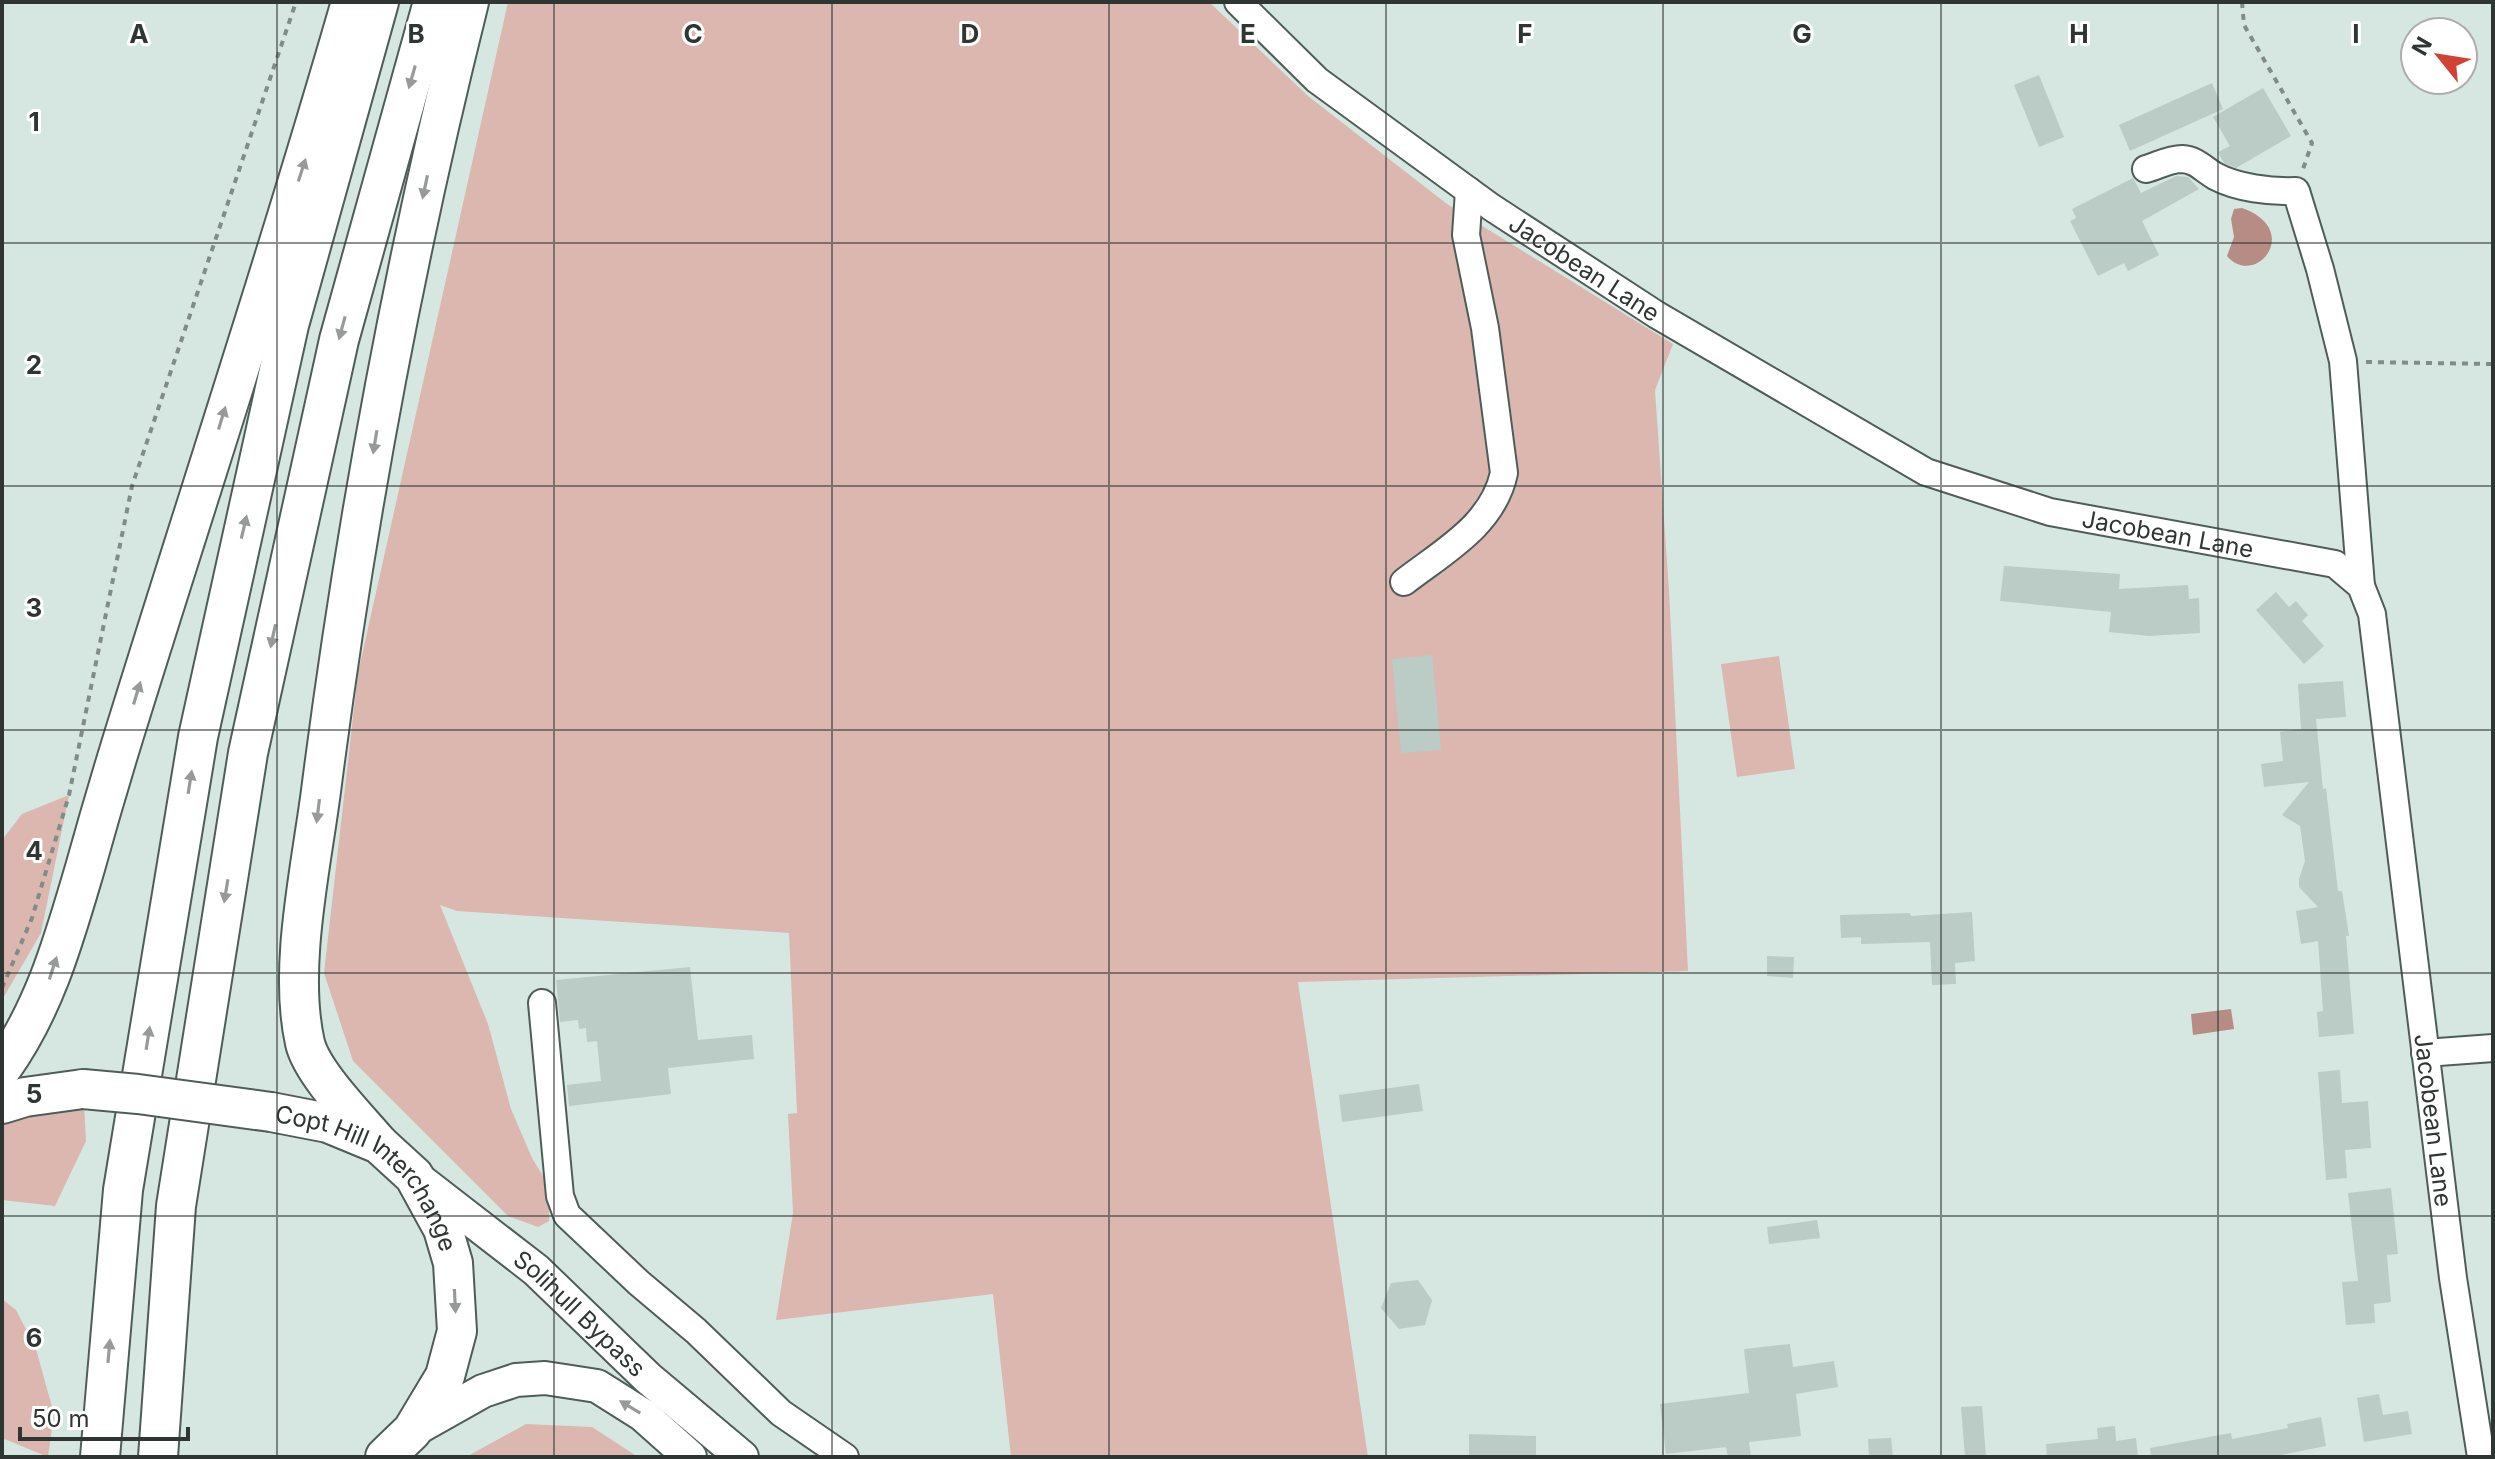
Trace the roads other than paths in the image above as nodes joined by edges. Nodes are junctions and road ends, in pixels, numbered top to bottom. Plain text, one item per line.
1 (351, 2) edge
2 (379, 2) edge
3 (433, 2) edge
4 (469, 2) edge
5 (1238, 2) edge
6 (2146, 169) dead end
7 (1469, 191) junction
8 (1404, 582) dead end
9 (2361, 586) junction
10 (542, 1003) dead end
11 (2493, 1048) edge
12 (2425, 1053) junction
13 (2, 1068) edge
14 (2, 1104) edge
15 (379, 1144) junction
16 (414, 1176) junction
17 (394, 1450) edge
18 (100, 1457) edge
19 (158, 1457) edge
20 (690, 1457) edge
21 (742, 1457) edge
22 (845, 1457) edge
23 (2481, 1457) edge

13 -> 1 highway
18 -> 2 highway
3 -> 19 highway
4 -> 15 highway
5 - 7 street, Jacobean Lane
6 - 9 street
7 - 8 street
7 - 9 street, Jacobean Lane
9 - 12 street, Jacobean Lane
10 - 22 street
11 - 12 street
12 - 23 street, Jacobean Lane
14 - 15 highway, Copt Hill Interchange, bridge
15 - 16 highway, Copt Hill Interchange
16 -> 17 highway, Copt Hill Interchange
16 - 21 main road, Solihull Bypass
20 -> 17 main road, Solihull Bypass

